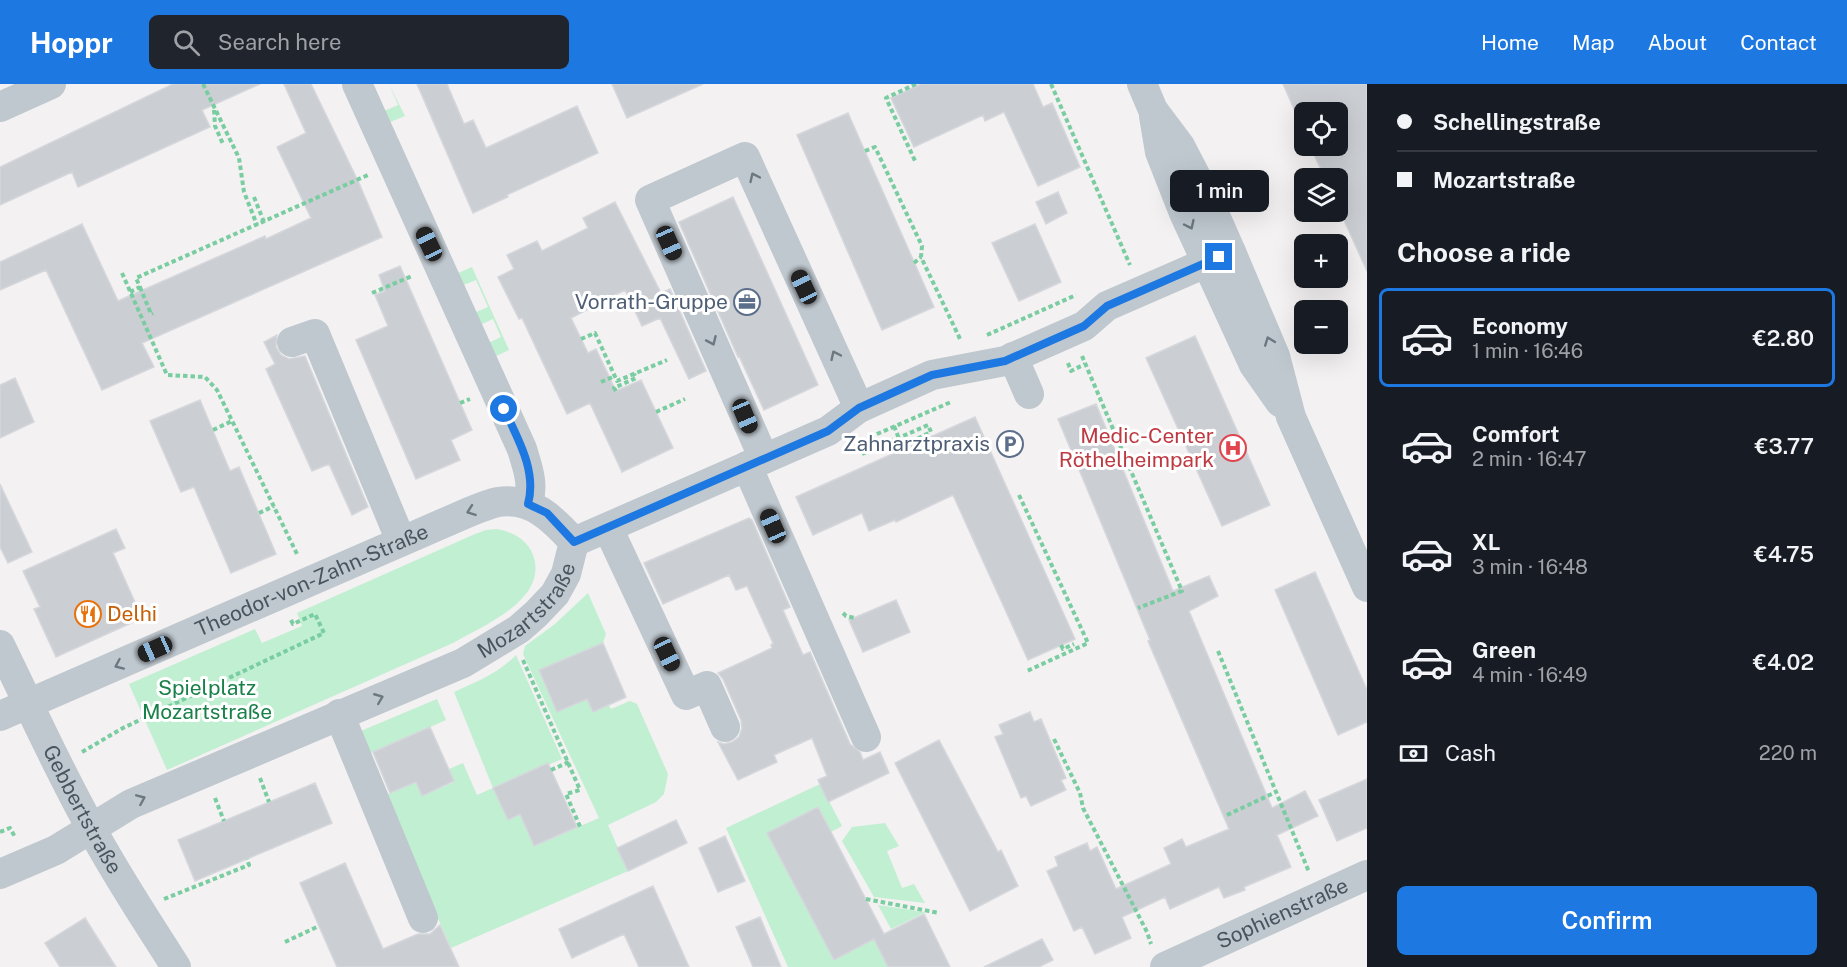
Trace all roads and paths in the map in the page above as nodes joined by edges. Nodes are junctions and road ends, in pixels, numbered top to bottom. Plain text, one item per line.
1 (51, 84) edge
2 (203, 84) edge
3 (357, 84) edge
4 (916, 84) edge
5 (1051, 84) edge
6 (1148, 97) edge
7 (0, 107) edge
8 (214, 107) junction
9 (223, 144) dead end
10 (865, 152) dead end
11 (916, 163) dead end
12 (393, 165) junction
13 (254, 197) dead end
14 (264, 222) junction
15 (257, 225) junction
16 (921, 257) junction
17 (1219, 257) junction
18 (914, 263) dead end
19 (438, 264) junction
20 (122, 273) dead end
21 (140, 287) junction
22 (1142, 291) junction
23 (130, 292) junction
24 (372, 293) dead end
25 (153, 313) dead end
26 (1071, 331) junction
27 (581, 339) dead end
28 (960, 339) dead end
29 (292, 342) dead end
30 (1013, 357) junction
31 (667, 360) dead end
32 (1068, 363) dead end
33 (1085, 364) junction
34 (634, 374) junction
35 (615, 376) junction
36 (601, 382) dead end
37 (616, 391) dead end
38 (1029, 394) dead end
39 (960, 398) dead end
40 (685, 399) dead end
41 (859, 408) junction
42 (656, 412) dead end
43 (232, 422) junction
44 (894, 426) junction
45 (213, 430) dead end
46 (899, 438) junction
47 (867, 439) dead end
48 (862, 454) dead end
49 (755, 463) junction
50 (1019, 495) dead end
51 (528, 504) junction
52 (274, 506) junction
53 (259, 513) dead end
54 (608, 528) junction
55 (401, 541) junction
56 (574, 542) junction
57 (310, 580) junction
58 (1367, 587) edge
59 (279, 594) junction
60 (1138, 608) dead end
61 (511, 634) junction
62 (1074, 644) dead end
63 (0, 645) edge
64 (1061, 645) dead end
65 (1218, 651) dead end
66 (1027, 671) dead end
67 (28, 704) junction
68 (339, 714) junction
69 (0, 716) edge
70 (726, 727) dead end
71 (866, 737) dead end
72 (1054, 740) dead end
73 (569, 762) junction
74 (58, 766) junction
75 (551, 770) dead end
76 (1276, 792) junction
77 (1227, 815) dead end
78 (10, 828) dead end
79 (91, 828) junction
80 (581, 829) dead end
81 (0, 832) edge
82 (247, 859) dead end
83 (0, 874) edge
84 (1367, 875) edge
85 (1319, 897) junction
86 (866, 899) dead end
87 (160, 900) dead end
88 (939, 913) dead end
89 (423, 918) dead end
90 (319, 926) dead end
91 (285, 942) dead end
92 (1159, 958) edge
93 (176, 967) edge

1 - 7 street
2 - 8 path
3 - 12 street
4 - 11 path
5 - 22 path
6 - 17 street
8 - 9 path
8 - 15 path
10 - 16 path
12 - 14 path
12 - 19 street
13 - 14 path
14 - 15 path
15 - 21 path
16 - 18 path
16 - 28 path
17 - 22 street, Mozartstraße
17 - 58 street
19 - 24 path
19 - 51 street
20 - 23 path
21 - 23 path
21 - 25 path
22 - 26 street, Mozartstraße
23 - 43 path
26 - 30 street, Mozartstraße
26 - 33 path
27 - 35 path
29 - 55 street
30 - 38 street
30 - 41 street, Mozartstraße
31 - 34 path
32 - 33 path
33 - 60 path
34 - 35 path
34 - 37 path
35 - 36 path
39 - 44 path
40 - 42 path
41 - 49 street, Mozartstraße
41 -> 49 street
43 - 45 path
43 - 52 path
44 - 46 path
44 - 47 path
46 - 46 path
46 - 48 path
49 - 54 street, Mozartstraße
49 - 71 street
50 - 66 path
51 -> 55 street, Theodor-von-Zahn-Straße
51 - 56 street
52 - 53 path
52 - 57 path
54 - 56 street, Mozartstraße
54 - 70 street
55 - 57 street, Theodor-von-Zahn-Straße
56 - 61 street, Mozartstraße
57 - 59 street, Theodor-von-Zahn-Straße
59 -> 67 street, Theodor-von-Zahn-Straße
59 - 74 path
68 -> 61 street, Mozartstraße
61 - 73 path
62 - 64 path
63 - 67 street, Gebbertstraße
65 - 76 path
67 - 69 street, Theodor-von-Zahn-Straße
67 - 74 street, Gebbertstraße
79 -> 68 street, Mozartstraße
68 - 89 street
72 - 92 path
73 - 75 path
73 - 80 path
74 - 79 street, Gebbertstraße
76 - 77 path
76 - 85 path
78 - 81 path
79 - 83 street, Mozartstraße
79 - 93 street, Gebbertstraße
82 - 87 path
84 - 85 street, Sophienstraße
85 - 92 street, Sophienstraße
86 - 88 path
90 - 91 path

